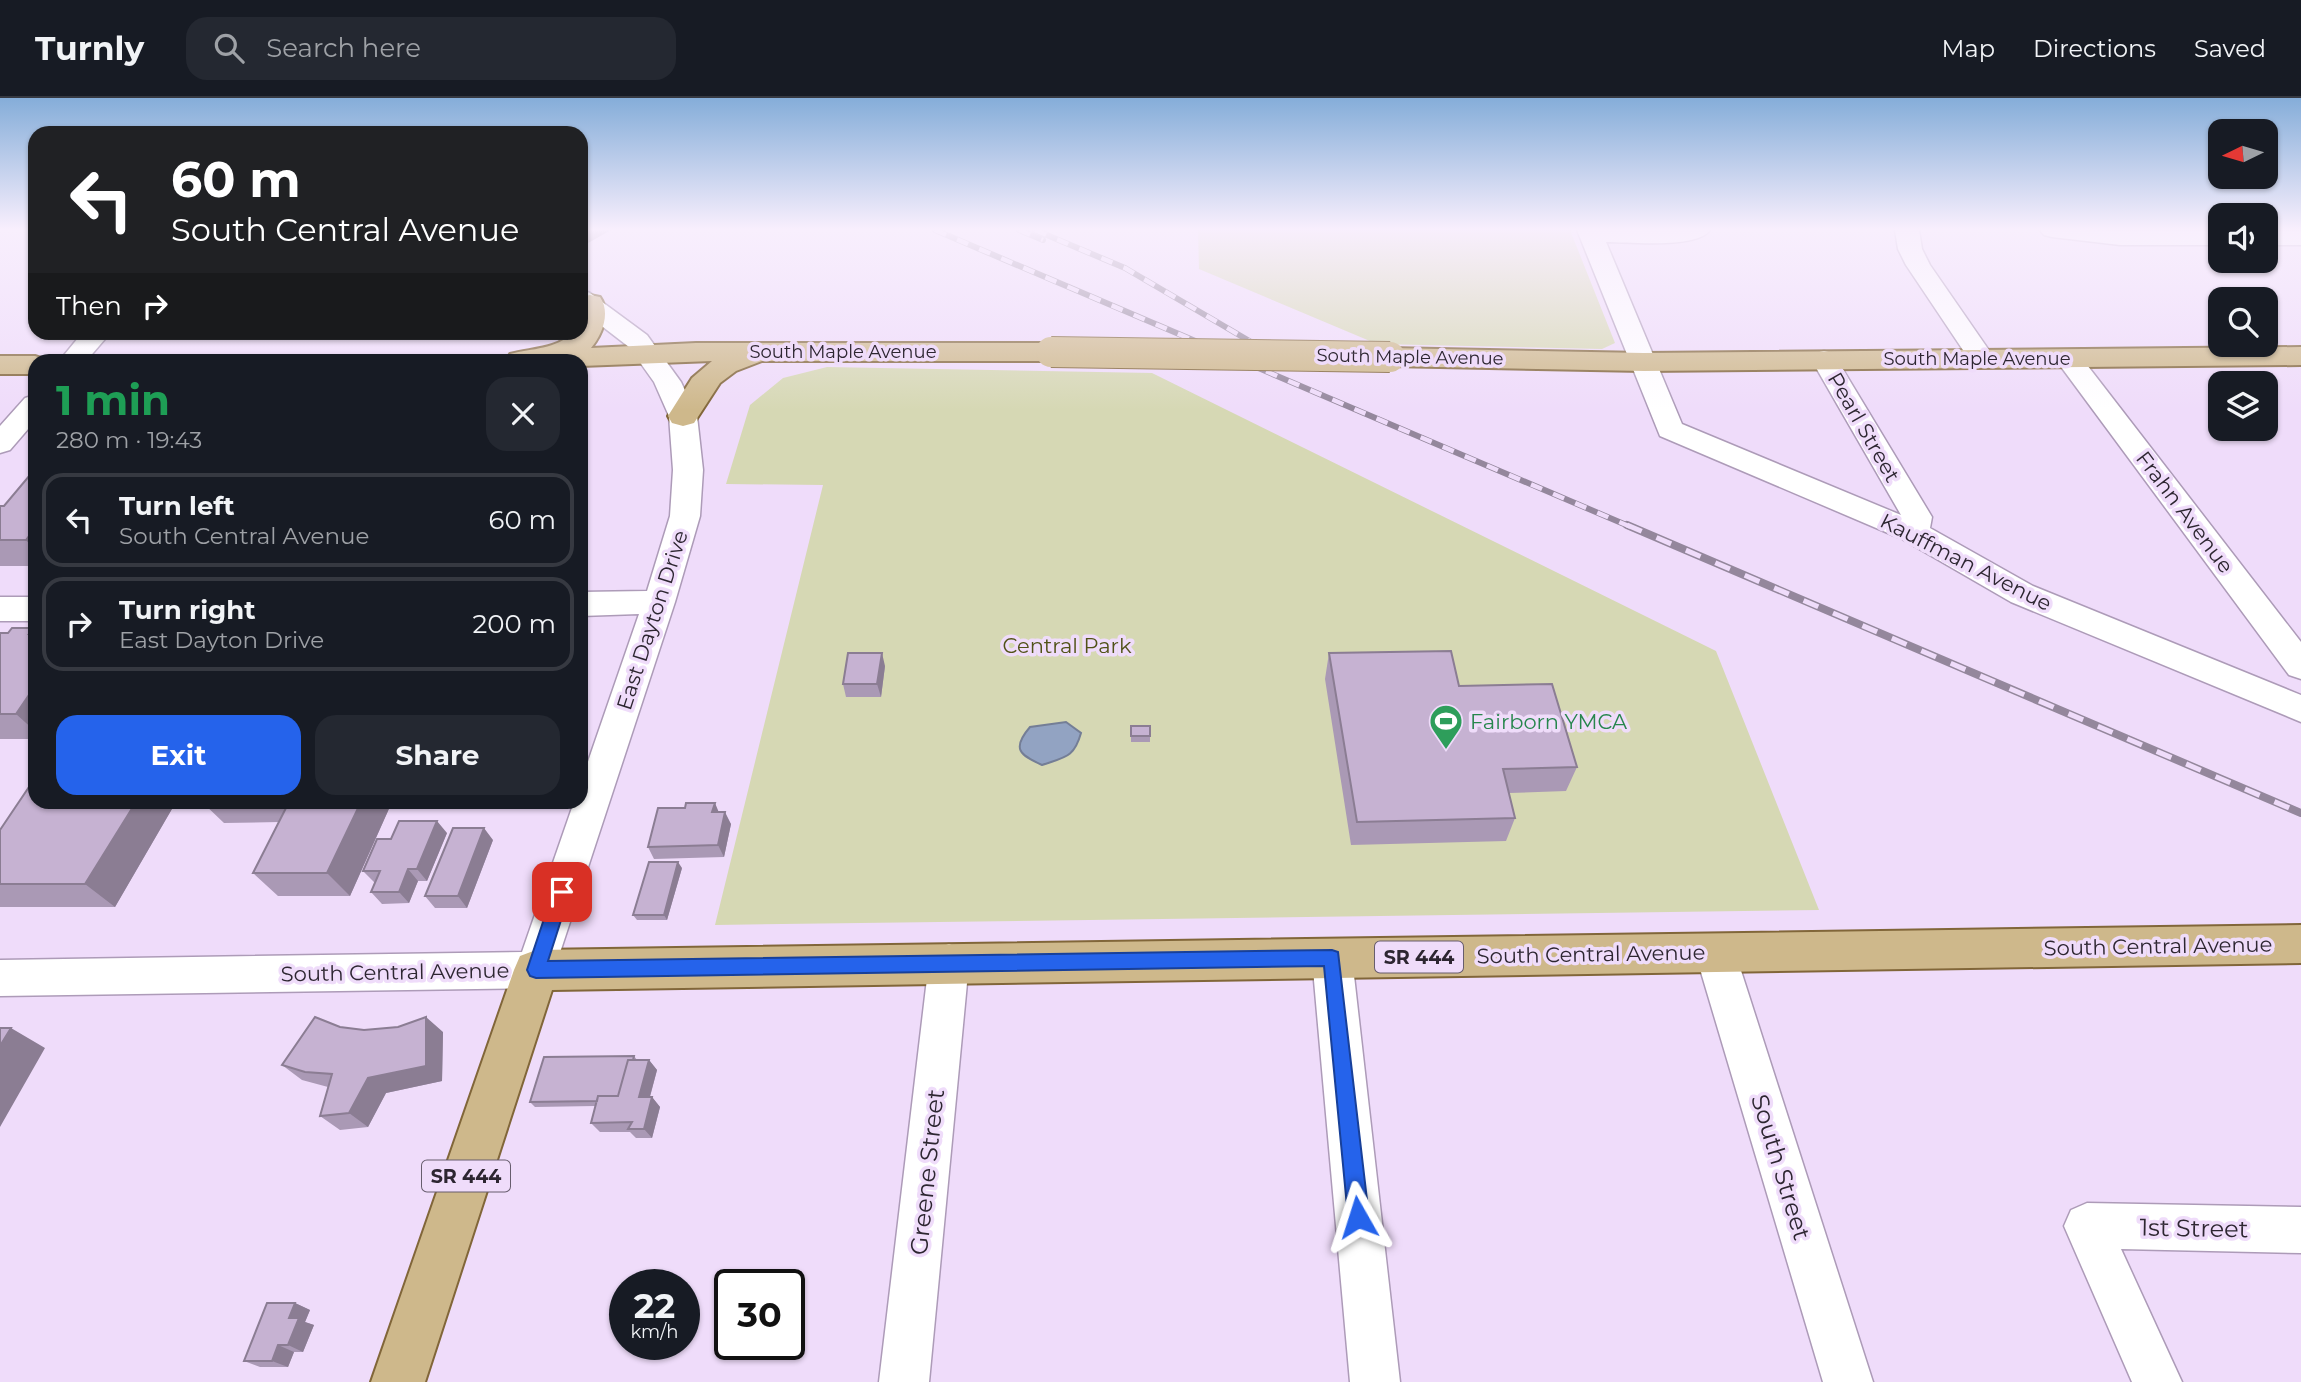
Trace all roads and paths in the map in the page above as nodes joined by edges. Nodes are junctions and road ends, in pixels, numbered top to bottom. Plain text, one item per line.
1 (1614, 290) edge
2 (1935, 290) edge
3 (588, 303) edge
4 (588, 309) edge
5 (588, 334) edge
6 (91, 340) edge
7 (583, 340) edge
8 (766, 352) junction
9 (78, 354) edge
10 (555, 354) edge
11 (650, 355) junction
12 (2301, 356) edge
13 (588, 358) edge
14 (2068, 358) junction
15 (1825, 359) junction
16 (1982, 359) junction
17 (1644, 362) junction
18 (0, 365) edge
19 (28, 365) edge
20 (28, 412) edge
21 (683, 416) junction
22 (0, 444) edge
23 (1913, 532) junction
24 (659, 602) junction
25 (588, 604) edge
26 (0, 609) edge
27 (28, 609) edge
28 (2301, 666) edge
29 (2301, 709) edge
30 (2301, 944) edge
31 (1715, 953) junction
32 (1332, 958) junction
33 (948, 962) junction
34 (536, 970) junction
35 (0, 978) edge
36 (2301, 1230) edge
37 (398, 1382) edge
38 (904, 1382) edge
39 (1375, 1382) edge
40 (1848, 1382) edge
41 (2157, 1382) edge

1 - 17 street
2 - 16 street
3 - 11 street, East Dayton Drive
4 - 5 main road
6 - 9 street
7 - 10 main road
8 - 11 main road, South Maple Avenue
8 - 17 main road, South Maple Avenue, bridge
8 - 21 main road
11 - 13 main road, South Maple Avenue
11 - 21 street, East Dayton Drive
12 - 14 main road, South Maple Avenue
14 - 16 main road, South Maple Avenue
14 - 28 street, Frahn Avenue
15 - 16 main road, South Maple Avenue
15 - 17 main road, South Maple Avenue
15 - 23 street, Pearl Street
17 - 23 street, Kauffman Avenue
18 - 19 main road
20 - 22 street
21 - 24 street, East Dayton Drive
23 - 29 street, Kauffman Avenue
24 - 25 street
24 - 34 street, East Dayton Drive
26 - 27 street
30 - 31 main road, South Central Avenue / SR 444
31 - 32 main road, South Central Avenue / SR 444
31 - 40 street, South Street
32 - 33 main road, South Central Avenue / SR 444
32 - 39 street
33 - 34 main road, South Central Avenue / SR 444
33 - 38 street, Greene Street
34 - 35 street, South Central Avenue
34 - 37 main road, SR 444
36 - 41 street, 1st Street

